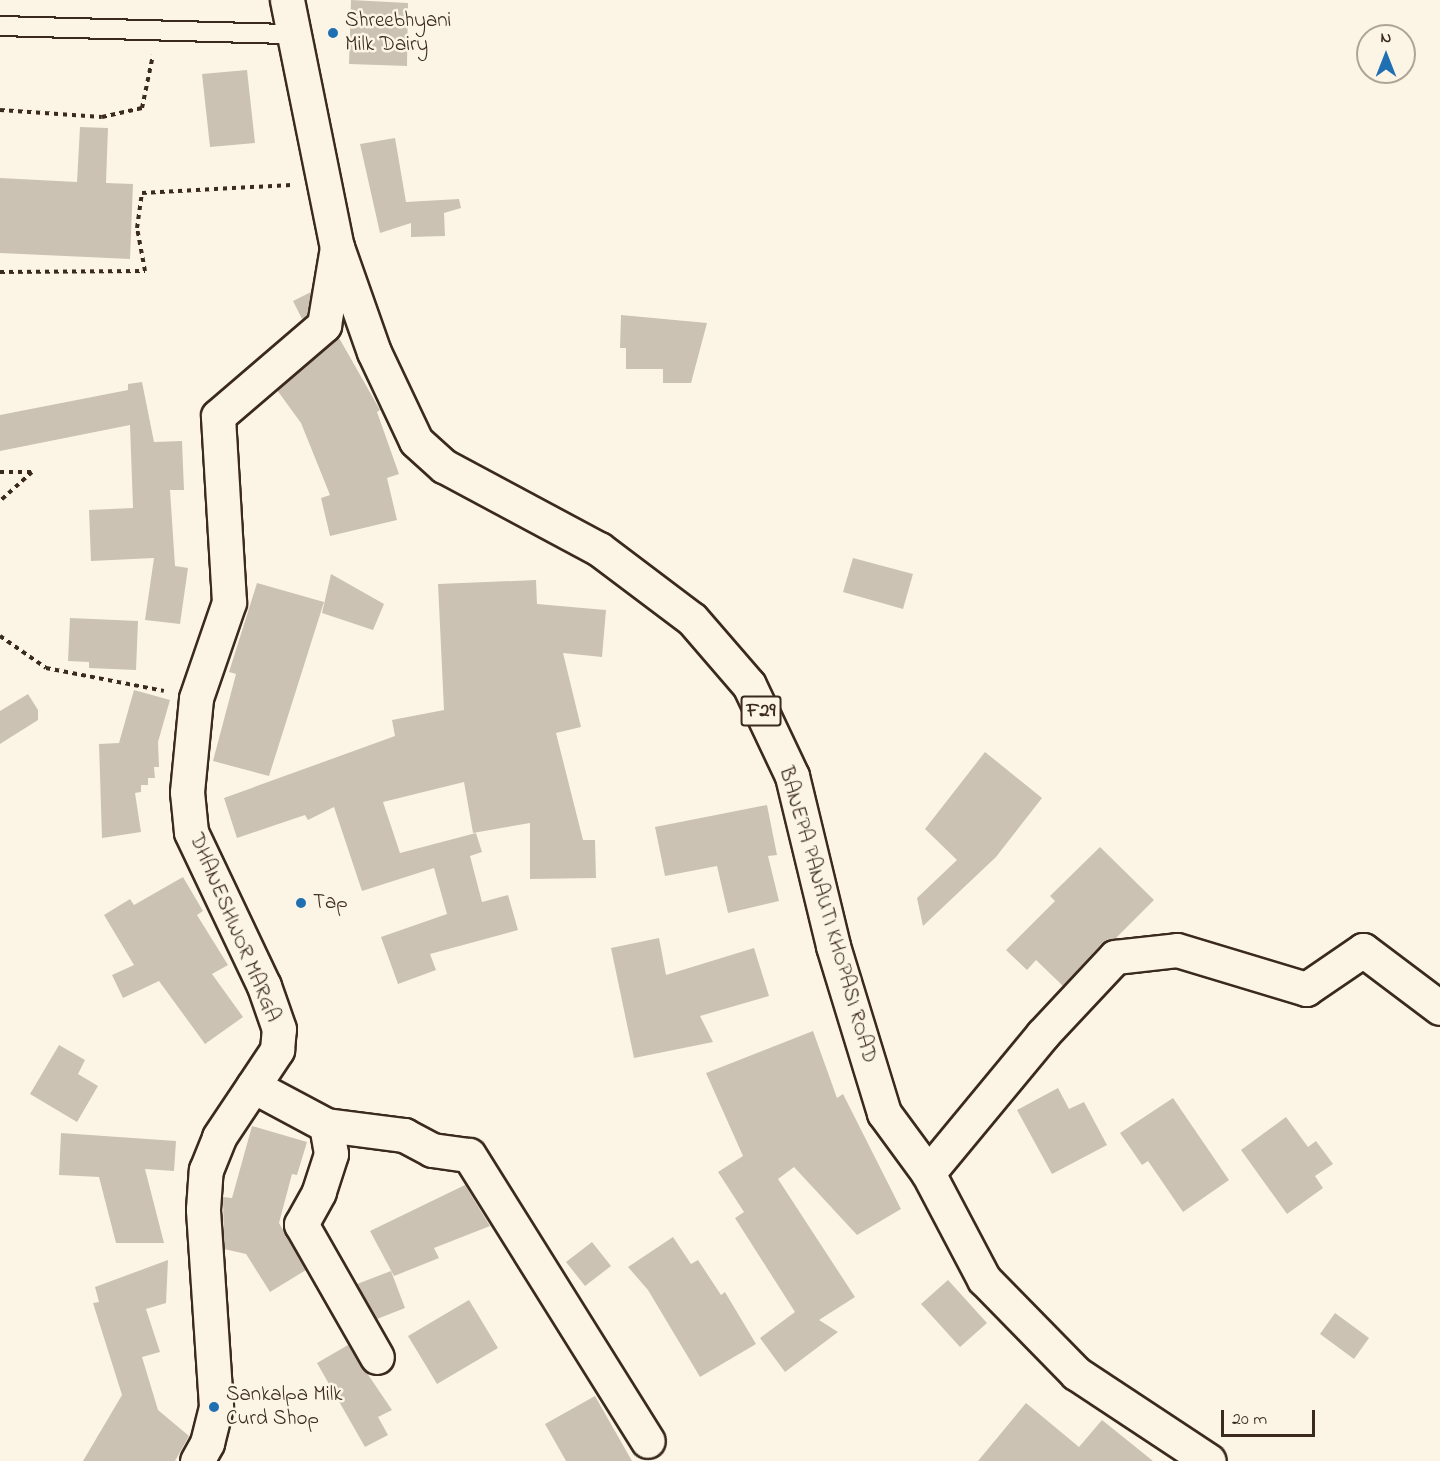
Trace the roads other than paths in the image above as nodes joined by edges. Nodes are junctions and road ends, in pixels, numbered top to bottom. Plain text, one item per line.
1 (287, 0) edge
2 (0, 26) edge
3 (292, 34) junction
4 (337, 247) junction
5 (1440, 1008) edge
6 (253, 1086) junction
7 (326, 1125) junction
8 (928, 1173) junction
9 (377, 1358) dead end
10 (648, 1441) dead end
11 (197, 1461) edge
12 (1209, 1461) edge

1 - 3 street, BANEPA PANAUTI KHOPASI ROAD / F29
2 - 3 lane
3 - 4 street, BANEPA PANAUTI KHOPASI ROAD / F29
4 - 6 street, DHANESHWOR MARGA
4 - 8 street, BANEPA PANAUTI KHOPASI ROAD / F29
5 - 8 street
6 - 7 street
6 - 11 street, DHANESHWOR MARGA
7 - 9 street
7 - 10 street
8 - 12 street, BANEPA PANAUTI KHOPASI ROAD / F29

